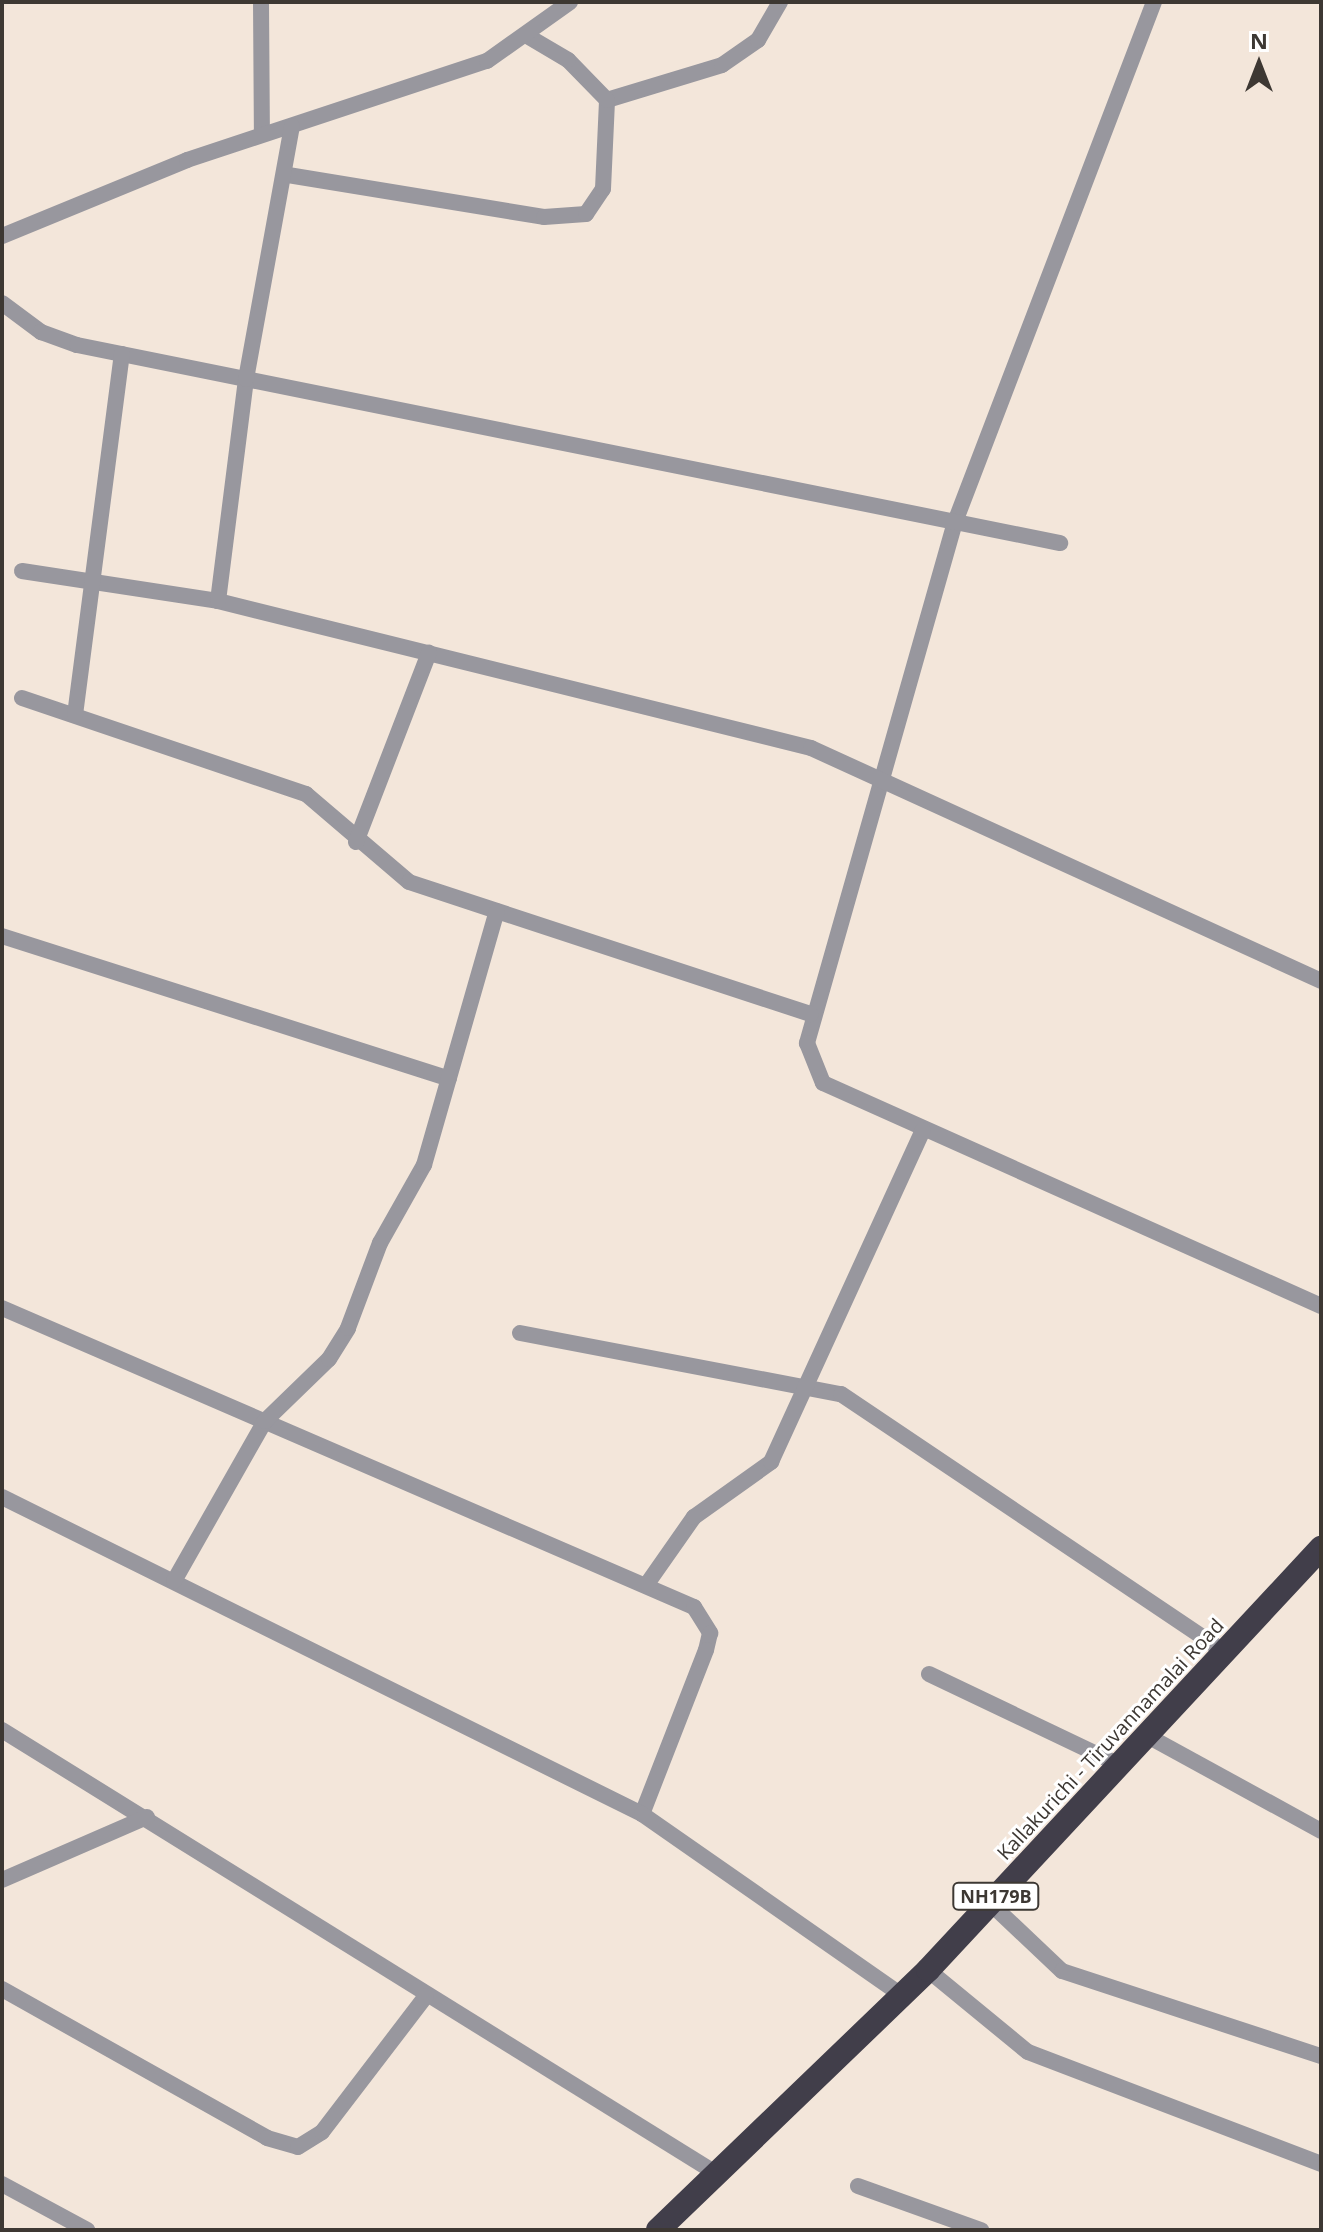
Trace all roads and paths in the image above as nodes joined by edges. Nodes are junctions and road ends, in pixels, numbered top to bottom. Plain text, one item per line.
1 (261, 2) edge
2 (570, 2) edge
3 (780, 2) edge
4 (1154, 2) edge
5 (529, 37) junction
6 (607, 100) junction
7 (292, 126) junction
8 (262, 134) junction
9 (288, 175) junction
10 (2, 236) edge
11 (2, 303) edge
12 (122, 354) junction
13 (246, 379) junction
14 (955, 522) junction
15 (1060, 543) dead end
16 (22, 571) dead end
17 (93, 586) junction
18 (218, 601) junction
19 (429, 653) junction
20 (22, 698) dead end
21 (75, 715) junction
22 (879, 777) junction
23 (356, 842) junction
24 (497, 911) junction
25 (2, 936) edge
26 (1321, 981) edge
27 (811, 1014) junction
28 (449, 1079) junction
29 (923, 1130) junction
30 (1321, 1306) edge
31 (2, 1308) edge
32 (520, 1333) dead end
33 (802, 1382) junction
34 (265, 1421) junction
35 (2, 1497) edge
36 (1321, 1548) edge
37 (174, 1581) junction
38 (647, 1584) junction
39 (1223, 1651) junction
40 (929, 1674) dead end
41 (2, 1730) edge
42 (1144, 1734) junction
43 (1116, 1763) junction
44 (642, 1814) junction
45 (147, 1817) junction
46 (1321, 1831) edge
47 (2, 1880) edge
48 (990, 1903) junction
49 (928, 1970) junction
50 (2, 1989) edge
51 (897, 1992) junction
52 (426, 1996) junction
53 (1321, 2056) edge
54 (1321, 2164) edge
55 (714, 2172) junction
56 (2, 2184) edge
57 (858, 2186) dead end
58 (87, 2230) edge
59 (658, 2230) edge
60 (981, 2230) edge

1 - 8 street
2 - 5 street
3 - 6 street
4 - 14 street
5 - 6 street
5 - 7 street
6 - 9 street
7 - 8 street
7 - 9 street
8 - 10 street
9 - 13 street
11 - 12 street
12 - 13 street
12 - 17 street
13 - 14 street
13 - 18 street
14 - 15 street
14 - 22 street
16 - 17 street
17 - 18 street
17 - 21 street
18 - 19 street
19 - 22 street
19 - 23 street
20 - 21 street
21 - 23 street
22 - 26 street
22 - 27 street
23 - 24 street
24 - 27 street
24 - 28 street
25 - 28 street
27 - 29 street
28 - 34 street
29 - 30 street
29 - 33 street
31 - 34 street
32 - 33 street
33 - 38 street
33 - 39 street
34 - 37 street
34 - 38 street
35 - 37 street
36 - 39 highway, Kallakurichi - Tiruvannamalai Road / NH179B
37 - 44 street
38 - 44 street
39 - 42 highway, Kallakurichi - Tiruvannamalai Road / NH179B
40 - 43 street
41 - 45 street
42 - 43 highway, Kallakurichi - Tiruvannamalai Road / NH179B
42 - 46 street
43 - 48 highway, Kallakurichi - Tiruvannamalai Road / NH179B
44 - 51 street
45 - 47 street
45 - 52 street
48 - 49 highway, Kallakurichi - Tiruvannamalai Road / NH179B
48 - 53 street
49 - 51 highway, Kallakurichi - Tiruvannamalai Road / NH179B
49 - 54 street
50 - 52 street
51 - 55 highway, Kallakurichi - Tiruvannamalai Road / NH179B
52 - 55 street
55 - 59 highway, Kallakurichi - Tiruvannamalai Road / NH179B
56 - 58 street
57 - 60 street

